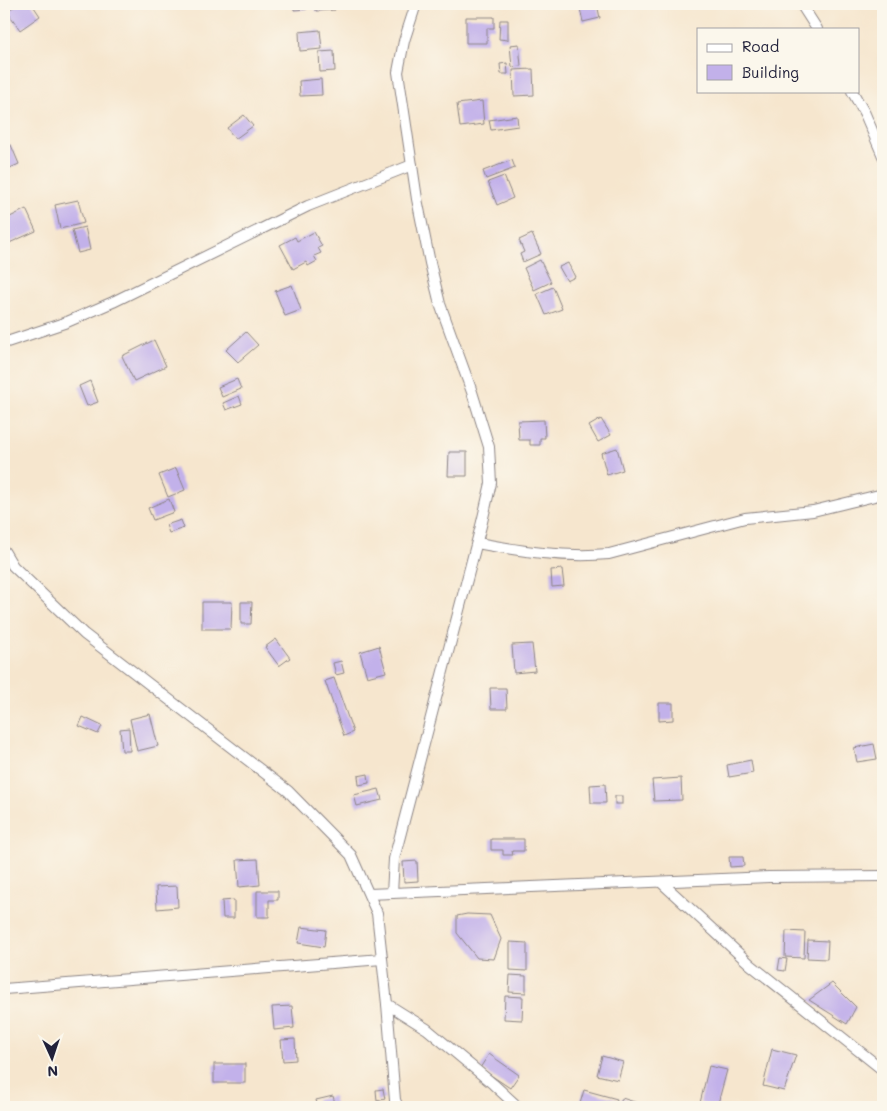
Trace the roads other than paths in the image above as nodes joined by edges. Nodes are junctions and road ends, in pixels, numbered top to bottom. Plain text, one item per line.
1 (416, 4) edge
2 (801, 4) edge
3 (816, 28) edge
4 (853, 92) edge
5 (883, 156) edge
6 (412, 165) junction
7 (4, 343) edge
8 (883, 494) edge
9 (477, 543) junction
10 (4, 551) edge
11 (883, 876) edge
12 (661, 882) junction
13 (392, 893) junction
14 (368, 894) junction
15 (382, 959) junction
16 (4, 989) edge
17 (387, 1004) junction
18 (883, 1070) edge
19 (398, 1107) edge
20 (518, 1107) edge

1 - 6 street
2 - 3 street
4 - 5 street
6 - 7 street
6 - 9 street
8 - 9 street
9 - 13 street
10 - 14 street
11 - 12 street
12 - 13 street
12 - 18 street
13 - 14 street
14 - 15 street
15 - 16 street
15 - 17 street
17 - 19 street
17 - 20 street

